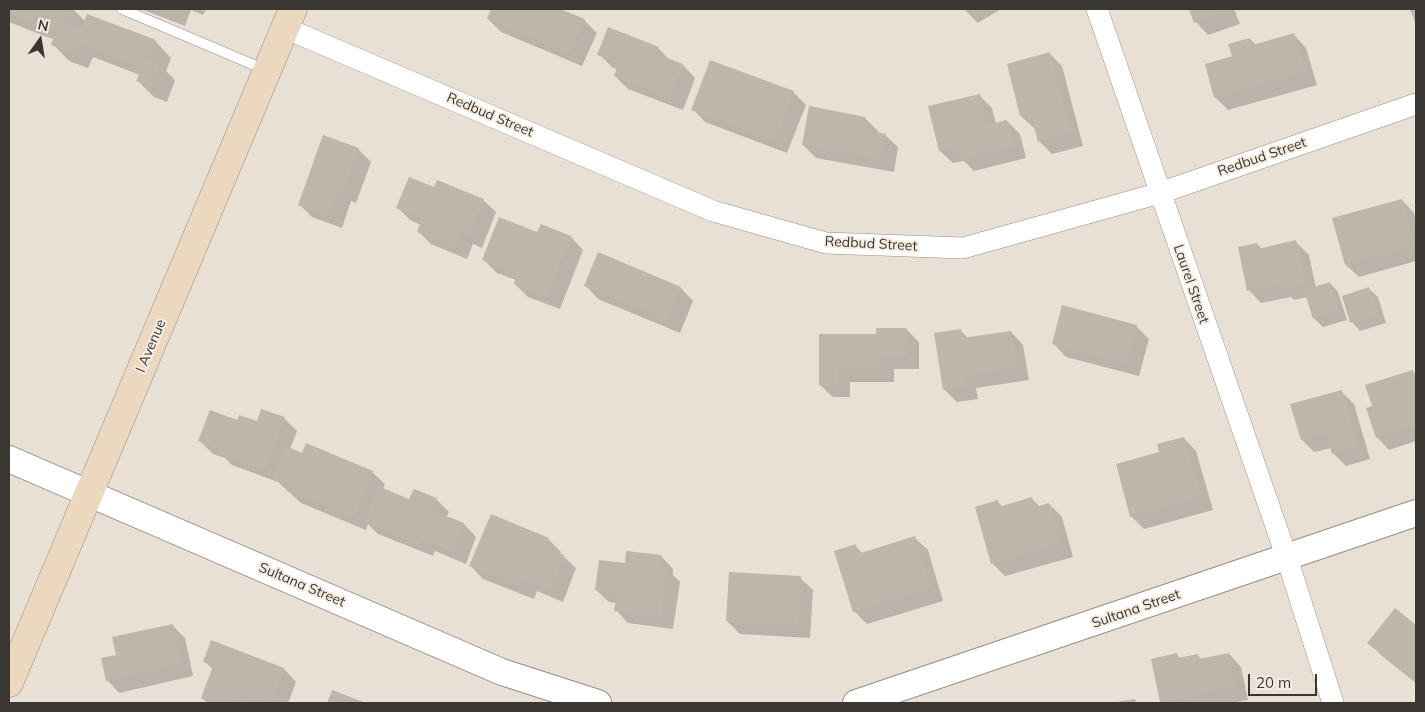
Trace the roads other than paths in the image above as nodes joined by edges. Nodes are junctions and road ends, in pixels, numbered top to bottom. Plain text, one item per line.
1 (122, 9) edge
2 (1097, 9) edge
3 (290, 18) edge
4 (268, 71) junction
5 (1416, 104) edge
6 (1160, 193) junction
7 (9, 459) edge
8 (89, 494) junction
9 (1416, 513) edge
10 (1287, 558) junction
11 (9, 683) edge
12 (598, 703) edge
13 (856, 703) edge
14 (1333, 703) edge

1 - 4 lane
2 - 6 street, Laurel Street
3 - 4 main road, I Avenue
3 - 6 street, Redbud Street
4 - 8 main road, I Avenue
5 - 6 street, Redbud Street
6 - 10 street, Laurel Street
7 - 8 street, Sultana Street
8 - 11 main road, I Avenue
8 - 12 street, Sultana Street
9 - 10 street, Sultana Street
10 - 13 street, Sultana Street
10 - 14 street, Laurel Street

